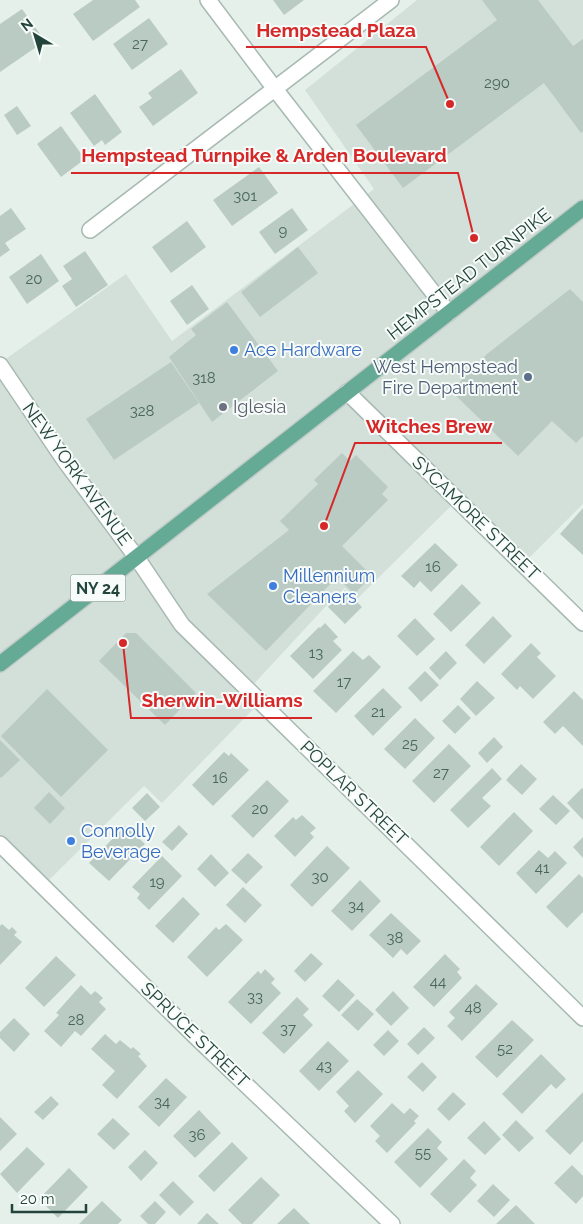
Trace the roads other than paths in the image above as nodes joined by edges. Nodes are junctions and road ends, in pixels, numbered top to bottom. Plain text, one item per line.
1 (208, 0) edge
2 (391, 0) edge
3 (275, 89) junction
4 (583, 208) edge
5 (90, 230) dead end
6 (449, 313) junction
7 (0, 365) edge
8 (348, 392) junction
9 (137, 558) junction
10 (583, 623) edge
11 (0, 664) edge
12 (0, 844) edge
13 (583, 1018) edge
14 (392, 1224) edge

1 - 3 street
2 - 3 street
3 - 5 street
3 - 6 street
4 - 6 main road, HEMPSTEAD TURNPIKE / NY 24
6 - 8 main road, HEMPSTEAD TURNPIKE / NY 24
7 - 9 street, NEW YORK AVENUE
8 - 9 main road, HEMPSTEAD TURNPIKE / NY 24
8 - 10 street, SYCAMORE STREET
9 - 11 main road, HEMPSTEAD TURNPIKE / NY 24
9 - 13 street, POPLAR STREET
12 - 14 street, SPRUCE STREET

